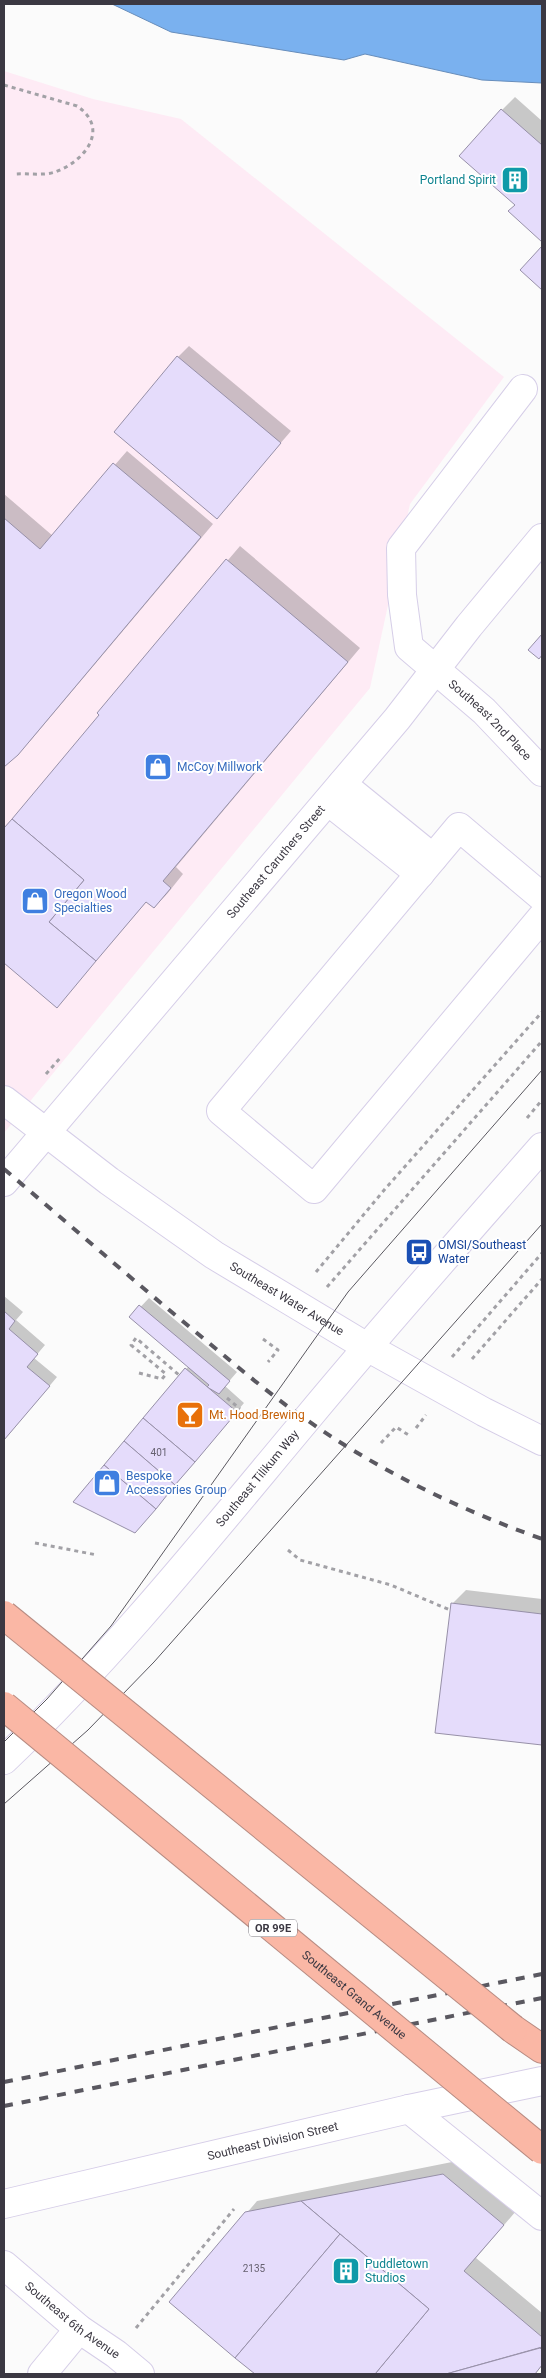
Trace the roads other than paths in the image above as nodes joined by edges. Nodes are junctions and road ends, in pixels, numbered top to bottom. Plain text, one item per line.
1 (523, 389) dead end
2 (542, 538) edge
3 (435, 670) junction
4 (542, 772) edge
5 (335, 792) junction
6 (427, 866) junction
7 (542, 897) edge
8 (542, 917) edge
9 (4, 1100) edge
10 (46, 1132) junction
11 (542, 1147) edge
12 (4, 1182) edge
13 (367, 1347) junction
14 (542, 1441) edge
15 (4, 1615) edge
16 (4, 1706) edge
17 (4, 1760) edge
18 (542, 2050) edge
19 (542, 2081) edge
20 (409, 2109) junction
21 (542, 2150) edge
22 (4, 2204) edge
23 (542, 2216) edge
24 (4, 2265) edge
25 (80, 2329) junction
26 (42, 2374) edge
27 (140, 2374) edge

1 - 3 street, Southeast 2nd Place
2 - 3 street, Southeast Caruthers Street
3 - 4 street, Southeast 2nd Place
3 - 5 street, Southeast Caruthers Street
5 - 6 street
5 - 10 street, Southeast Caruthers Street
6 - 7 street
6 - 8 street
9 - 10 street, Southeast Water Avenue
10 - 12 street, Southeast Caruthers Street
10 - 13 street, Southeast Water Avenue
11 - 13 street, Southeast Tilikum Way
13 - 14 street, Southeast Water Avenue
13 - 17 street, Southeast Tilikum Way
15 - 18 highway, bridge
16 - 21 highway, Southeast Grand Avenue / OR 99E, bridge
19 - 20 street, Southeast Division Street
20 - 22 street, Southeast Division Street
20 - 23 street
24 - 25 street, Southeast 6th Avenue
25 - 26 street
25 - 27 street, Southeast 6th Avenue

